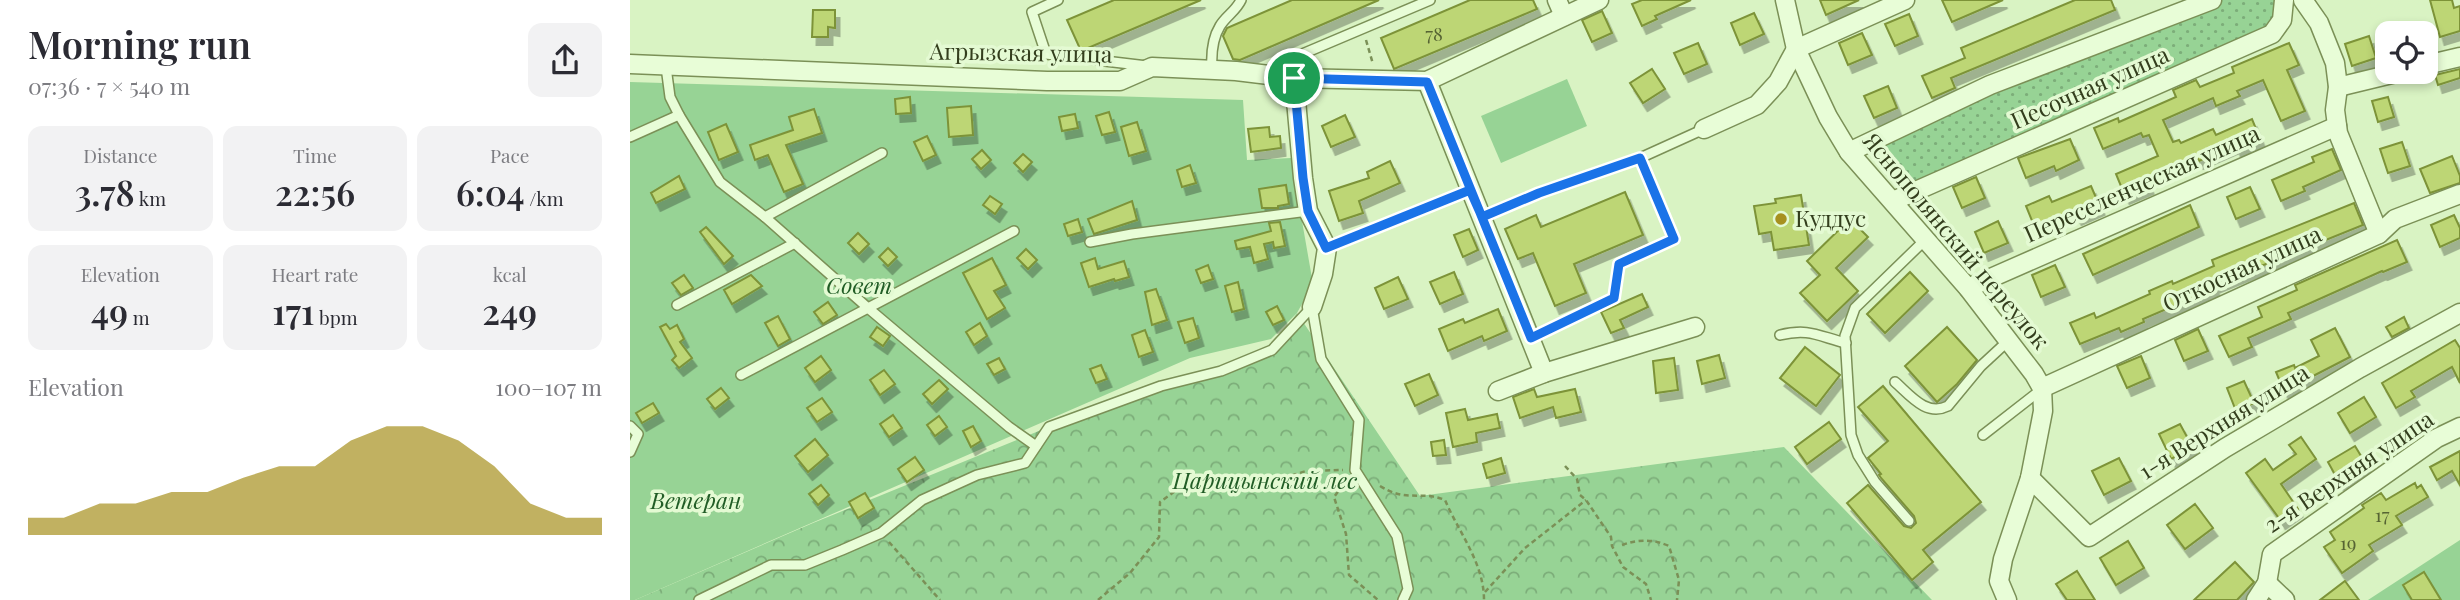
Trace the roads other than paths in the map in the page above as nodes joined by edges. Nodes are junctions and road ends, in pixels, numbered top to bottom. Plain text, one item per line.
1 (1058, 0) edge
2 (1241, 0) edge
3 (1430, 0) edge
4 (1599, 0) edge
5 (1785, 0) edge
6 (1905, 0) edge
7 (2212, 0) edge
8 (2284, 0) edge
9 (2303, 0) edge
10 (1561, 8) edge
11 (1796, 49) junction
12 (2460, 57) edge
13 (2438, 62) edge
14 (630, 64) edge
15 (666, 67) junction
16 (1152, 67) junction
17 (1212, 69) junction
18 (1301, 78) junction
19 (2375, 78) edge
20 (1427, 82) junction
21 (2339, 87) junction
22 (679, 115) junction
23 (2337, 126) junction
24 (1704, 129) joint
25 (630, 137) edge
26 (1849, 152) junction
27 (882, 153) dead end
28 (1640, 158) junction
29 (1470, 190) junction
30 (1539, 193) road end
31 (2460, 194) edge
32 (1893, 201) junction
33 (1308, 211) junction
34 (765, 217) junction
35 (1014, 231) dead end
36 (2379, 234) junction
37 (1926, 239) junction
38 (1090, 242) dead end
39 (795, 243) junction
40 (1326, 248) junction
41 (1968, 288) junction
42 (677, 305) dead end
43 (1311, 307) junction
44 (868, 308) junction
45 (2460, 313) edge
46 (1695, 327) dead end
47 (1780, 335) dead end
48 (1531, 338) junction
49 (2008, 341) junction
50 (1846, 343) junction
51 (1544, 373) junction
52 (741, 375) dead end
53 (1895, 382) dead end
54 (2042, 388) junction
55 (1498, 391) dead end
56 (630, 426) edge
57 (2460, 427) edge
58 (1983, 435) dead end
59 (1036, 446) junction
60 (630, 452) edge
61 (2030, 478) junction
62 (1909, 521) dead end
63 (2267, 583) junction
64 (699, 600) edge
65 (1404, 600) edge
66 (2007, 600) edge
67 (2256, 600) edge
68 (2285, 600) edge

1 - 16 lane
2 - 17 lane
3 - 18 lane
4 - 10 street, Агрызская улица
5 - 11 street, Яснополянский переулок
6 - 11 street
7 - 26 street, Песочная улица
8 - 32 street, Песочная улица
9 - 21 street
10 - 20 street, Агрызская улица
11 - 24 street
11 - 26 street, Яснополянский переулок
12 - 13 street
14 - 15 street, Агрызская улица
15 - 16 street, Агрызская улица
15 - 22 lane
16 - 17 street, Агрызская улица
17 - 18 street, Агрызская улица
18 - 20 street, Агрызская улица
18 - 33 street
19 - 21 street
20 - 29 street
21 - 23 street
22 - 25 lane
22 - 34 lane
23 - 36 street
23 - 41 street, Переселенческая улица
24 - 28 lane
26 - 32 street, Яснополянский переулок
27 - 34 lane
28 - 30 lane
28 - 48 lane
29 - 40 lane
29 - 48 street
31 - 36 street, Откосная улица
32 - 37 street, Яснополянский переулок
33 - 38 lane
33 - 40 street
34 - 39 lane
35 - 44 lane
36 - 54 street, Откосная улица
37 - 41 street, Яснополянский переулок
37 - 50 lane
39 - 42 lane
39 - 44 lane
40 - 43 street
41 - 49 street, Яснополянский переулок
43 - 59 lane
43 - 65 lane
44 - 52 lane
44 - 59 lane
45 - 61 street, 1-я Верхняя улица
46 - 51 street
47 - 50 lane
48 - 51 street
49 - 53 lane
49 - 54 street, Яснополянский переулок
50 - 62 lane
51 - 55 street
54 - 58 lane
54 - 61 street
56 - 60 lane
57 - 63 street, 2-я Верхняя улица
59 - 64 lane
61 - 66 street
63 - 67 street, 2-я Верхняя улица
63 - 68 street

